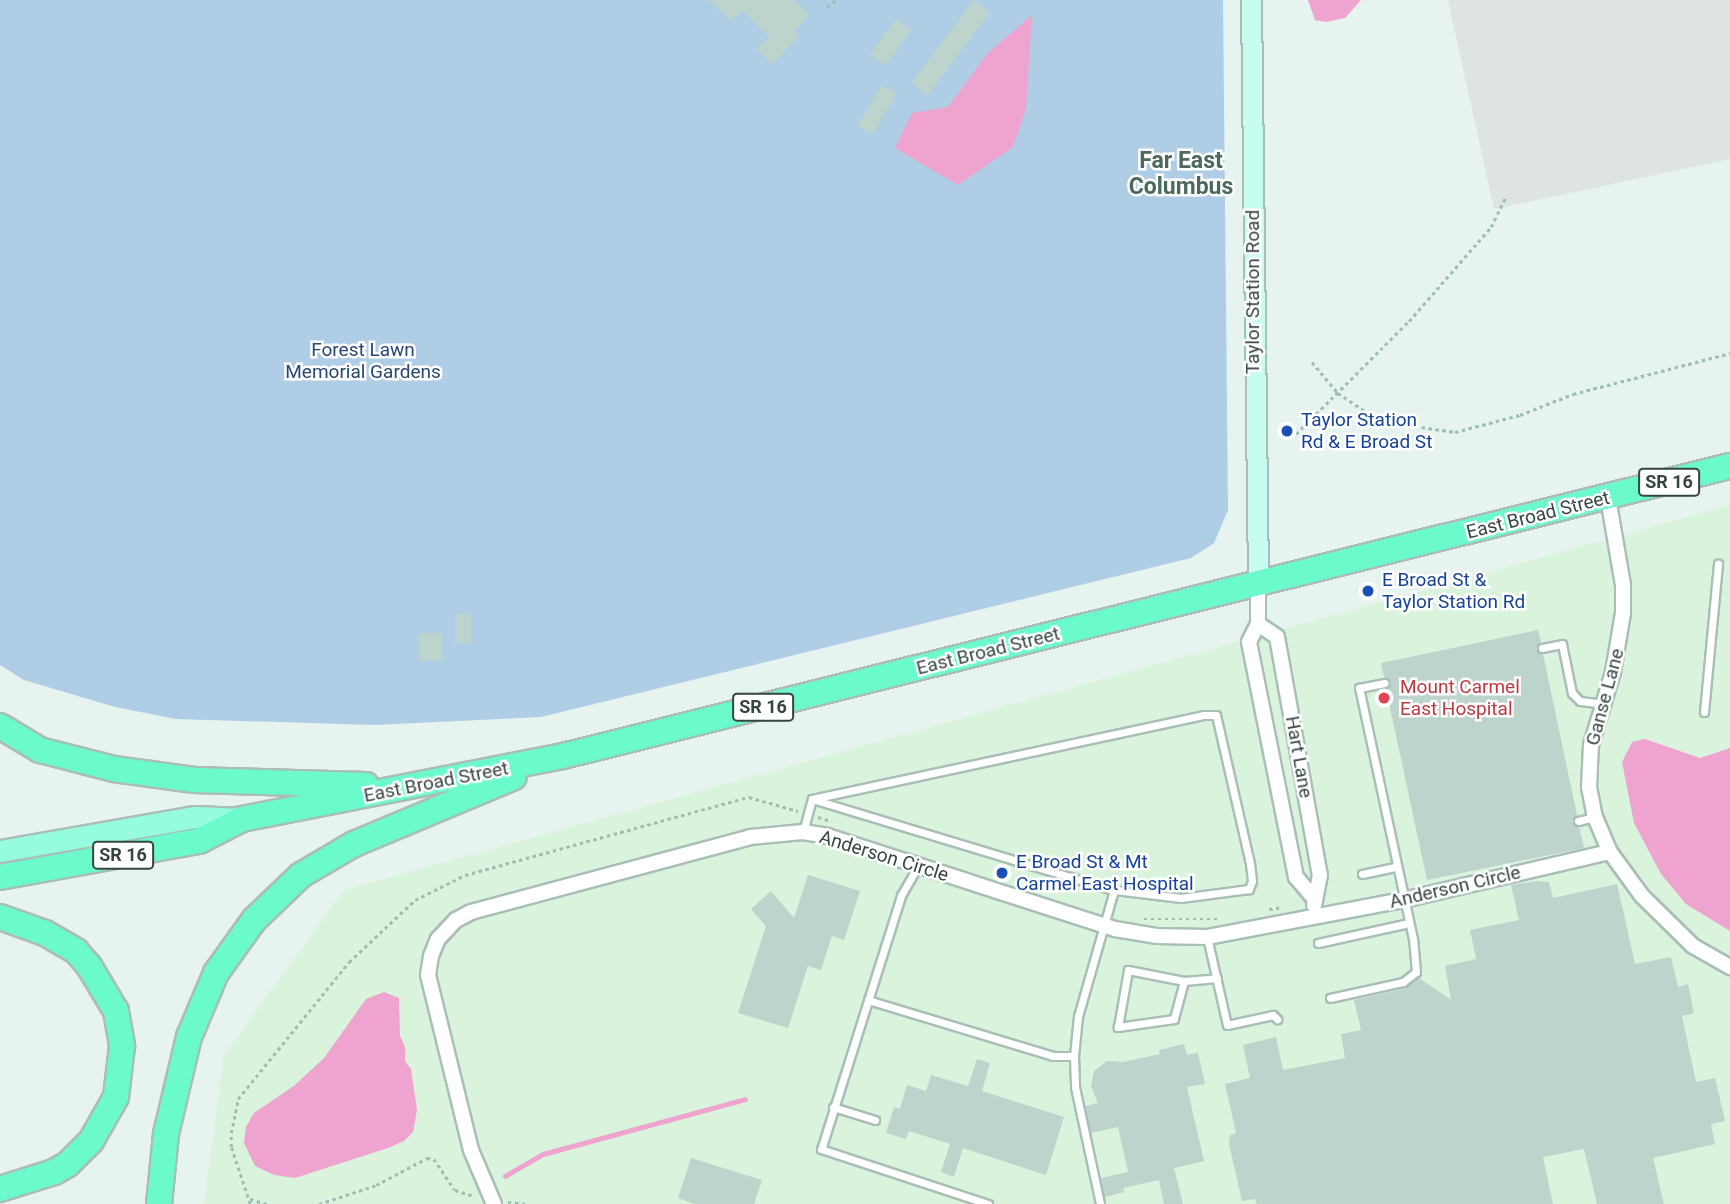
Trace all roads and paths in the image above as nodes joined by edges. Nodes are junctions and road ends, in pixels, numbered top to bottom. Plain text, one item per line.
1 (836, 0) edge
2 (1251, 0) edge
3 (827, 7) dead end
4 (1505, 198) dead end
5 (1730, 353) edge
6 (1312, 362) dead end
7 (1338, 393) junction
8 (1284, 434) dead end
9 (1730, 466) edge
10 (1608, 498) junction
11 (1718, 564) dead end
12 (1258, 584) junction
13 (1258, 624) junction
14 (1542, 648) dead end
15 (1385, 683) dead end
16 (1603, 704) junction
17 (1704, 712) dead end
18 (0, 726) edge
19 (563, 756) junction
20 (412, 787) junction
21 (812, 799) junction
22 (808, 814) junction
23 (1595, 817) junction
24 (242, 819) junction
25 (1578, 821) dead end
26 (832, 822) dead end
27 (803, 832) junction
28 (0, 851) edge
29 (1610, 852) junction
30 (919, 865) junction
31 (1396, 867) junction
32 (1362, 874) dead end
33 (0, 877) edge
34 (1114, 890) junction
35 (1315, 900) junction
36 (1403, 900) junction
37 (1283, 907) dead end
38 (1258, 912) dead end
39 (0, 917) edge
40 (1313, 917) junction
41 (1143, 919) dead end
42 (1221, 919) dead end
43 (1409, 923) junction
44 (1104, 926) junction
45 (1207, 937) junction
46 (1318, 943) dead end
47 (1730, 967) edge
48 (1217, 978) junction
49 (1184, 981) junction
50 (1331, 998) dead end
51 (868, 1000) junction
52 (1277, 1019) dead end
53 (1074, 1056) junction
54 (834, 1107) junction
55 (875, 1120) dead end
56 (0, 1189) edge
57 (250, 1199) junction
58 (494, 1202) edge
59 (159, 1204) edge
60 (250, 1204) edge
61 (267, 1204) edge
62 (319, 1204) edge
63 (528, 1204) edge
64 (988, 1204) edge
65 (1100, 1204) edge

1 - 3 path
2 - 12 main road, Taylor Station Road
4 - 7 path
5 - 7 path
6 - 7 path
7 - 8 path
9 - 10 highway, East Broad Street / SR 16
10 - 12 highway, East Broad Street / SR 16
10 - 16 street, Ganse Lane
11 - 17 lane
12 - 13 street, Hart Lane
12 - 19 highway, East Broad Street / SR 16
13 - 35 street, Hart Lane
13 - 35 street, Hart Lane
14 - 16 lane
15 - 31 lane
16 - 23 street, Ganse Lane
18 - 20 highway
19 - 20 highway, East Broad Street / SR 16
19 - 59 highway
20 - 24 highway, East Broad Street / SR 16
21 - 22 lane
21 - 34 lane
21 - 34 lane
22 - 26 path
22 - 27 lane
22 - 57 path
23 - 25 lane
23 - 29 street, Ganse Lane
24 - 28 main road, East Broad Street / SR 16
24 - 33 highway, East Broad Street / SR 16
27 - 30 street, Anderson Circle
27 - 58 street, Anderson Circle
29 - 36 street, Anderson Circle
29 - 47 street, Ganse Lane
30 - 44 street, Anderson Circle
30 - 51 lane
31 - 32 lane
31 - 36 lane
34 - 44 lane
35 - 40 street, Hart Lane
36 - 40 street, Anderson Circle
36 - 43 lane
37 - 38 path
39 - 56 highway
40 - 45 street, Anderson Circle
41 - 42 path
43 - 46 lane
43 - 50 lane
44 - 45 street, Anderson Circle
44 - 53 lane
45 - 48 lane
48 - 49 lane
48 - 52 lane
49 - 49 lane
51 - 53 lane
51 - 54 lane
53 - 65 lane
54 - 55 lane
54 - 64 lane
57 - 60 path
57 - 61 path
58 - 62 path
58 - 63 path

